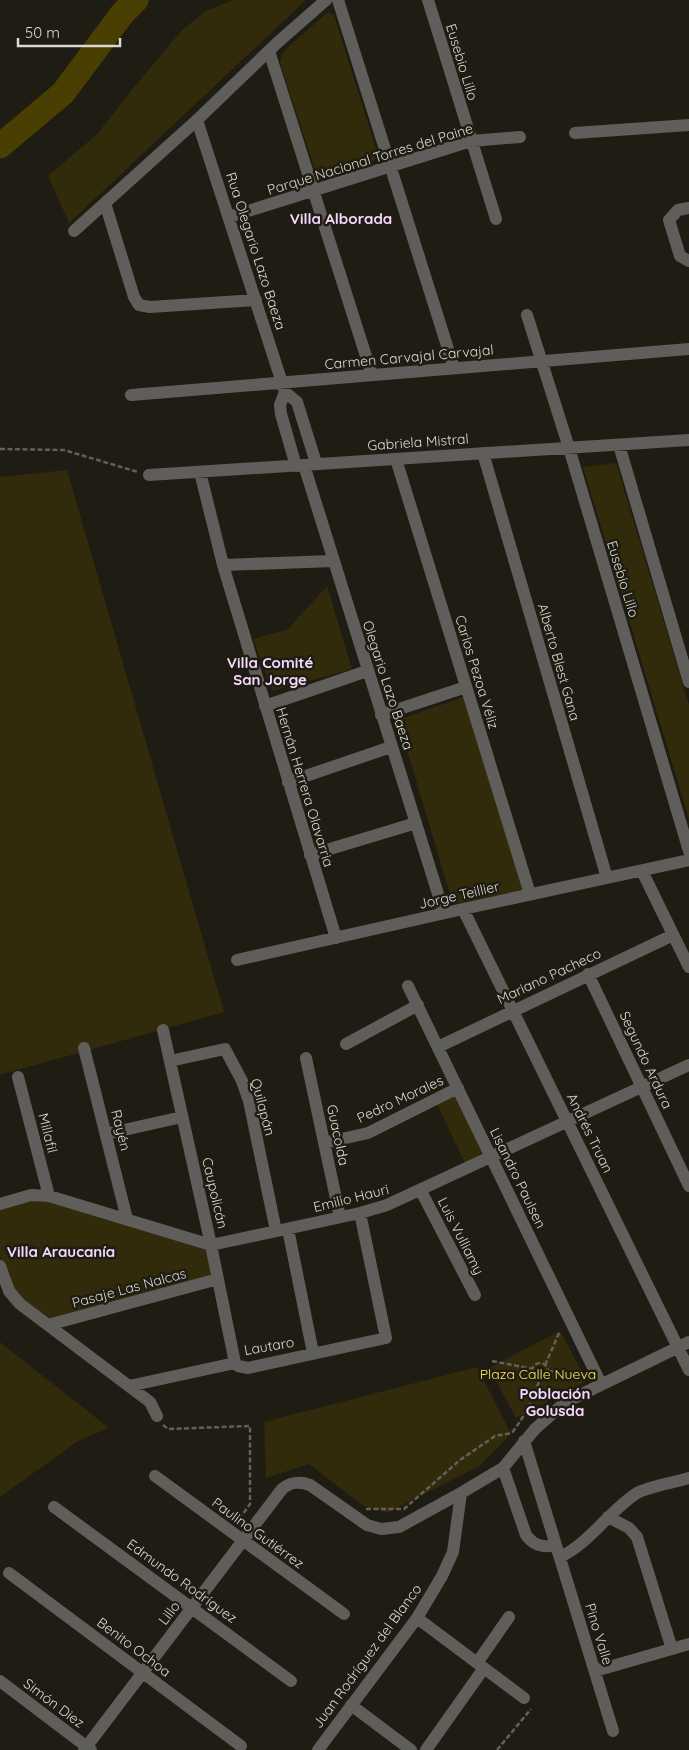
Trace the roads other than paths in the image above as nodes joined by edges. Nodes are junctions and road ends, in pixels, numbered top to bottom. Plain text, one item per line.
1 (326, 0) edge
2 (338, 0) edge
3 (428, 0) edge
4 (269, 51) junction
5 (197, 120) junction
6 (689, 125) edge
7 (575, 133) dead end
8 (520, 137) dead end
9 (471, 141) junction
10 (391, 166) junction
11 (313, 190) junction
12 (105, 203) junction
13 (689, 208) edge
14 (230, 217) junction
15 (496, 219) dead end
16 (74, 231) dead end
17 (689, 261) edge
18 (256, 300) junction
19 (527, 315) dead end
20 (689, 349) edge
21 (541, 361) junction
22 (454, 368) junction
23 (372, 375) junction
24 (284, 388) junction
25 (131, 394) dead end
26 (689, 440) edge
27 (619, 444) junction
28 (569, 448) junction
29 (483, 454) junction
30 (396, 459) junction
31 (305, 465) junction
32 (200, 472) junction
33 (149, 475) road end
34 (333, 561) junction
35 (222, 565) junction
36 (367, 671) junction
37 (689, 682) edge
38 (466, 687) junction
39 (265, 706) junction
40 (382, 715) junction
41 (391, 747) junction
42 (288, 782) junction
43 (416, 823) junction
44 (689, 851) edge
45 (310, 855) junction
46 (689, 860) edge
47 (642, 871) junction
48 (607, 878) junction
49 (530, 894) junction
50 (463, 908) junction
51 (444, 913) junction
52 (674, 935) junction
53 (336, 938) junction
54 (237, 960) dead end
55 (689, 967) edge
56 (588, 974) junction
57 (408, 986) dead end
58 (418, 1005) junction
59 (513, 1010) junction
60 (163, 1030) dead end
61 (346, 1044) dead end
62 (438, 1047) junction
63 (84, 1048) dead end
64 (306, 1058) dead end
65 (170, 1061) junction
66 (689, 1065) edge
67 (18, 1077) dead end
68 (642, 1087) junction
69 (458, 1088) junction
70 (182, 1117) junction
71 (568, 1122) junction
72 (106, 1134) junction
73 (324, 1142) junction
74 (491, 1156) junction
75 (689, 1186) edge
76 (421, 1191) junction
77 (49, 1196) junction
78 (0, 1204) edge
79 (360, 1213) junction
80 (340, 1217) junction
81 (128, 1219) junction
82 (282, 1230) junction
83 (211, 1245) junction
84 (0, 1266) edge
85 (218, 1279) junction
86 (475, 1294) dead end
87 (48, 1325) junction
88 (683, 1345) edge
89 (314, 1353) junction
90 (235, 1363) junction
91 (689, 1370) edge
92 (598, 1380) junction
93 (129, 1386) junction
94 (159, 1419) road end
95 (524, 1441) junction
96 (504, 1468) junction
97 (155, 1476) dead end
98 (689, 1478) edge
99 (461, 1493) junction
100 (54, 1507) dead end
101 (608, 1517) junction
102 (242, 1540) junction
103 (558, 1551) junction
104 (9, 1573) dead end
105 (192, 1607) junction
106 (344, 1614) dead end
107 (417, 1618) junction
108 (509, 1618) dead end
109 (689, 1644) edge
110 (672, 1649) junction
111 (480, 1665) junction
112 (595, 1671) junction
113 (142, 1672) junction
114 (291, 1680) dead end
115 (0, 1681) edge
116 (524, 1698) road end
117 (352, 1705) junction
118 (613, 1731) dead end
119 (241, 1746) dead end
120 (87, 1749) edge
121 (408, 1749) edge
122 (318, 1750) edge
123 (426, 1750) edge

1 - 4 street
2 - 10 street
3 - 9 street, Eusebio Lillo
4 - 5 street
4 - 11 street
5 - 12 street
5 - 14 street, Rua Olegario Lazo Baeza
6 - 7 street
8 - 9 street, Parque Nacional Torres del Paine
9 - 10 street, Parque Nacional Torres del Paine
9 - 15 street, Eusebio Lillo
10 - 11 street, Parque Nacional Torres del Paine
10 - 22 street
11 - 14 street, Parque Nacional Torres del Paine
11 - 23 street
12 - 16 street
12 - 18 street
13 - 17 street
14 - 18 street, Rua Olegario Lazo Baeza
18 - 24 street, Rua Olegario Lazo Baeza
19 - 21 street, Eusebio Lillo
20 - 21 street, Carmen Carvajal Carvajal
21 - 22 street, Carmen Carvajal Carvajal
21 - 28 street, Eusebio Lillo
22 - 23 street, Carmen Carvajal Carvajal
23 - 24 street, Carmen Carvajal Carvajal
24 - 25 street, Carmen Carvajal Carvajal
24 - 31 street, Rua Olegario Lazo Baeza
24 - 31 street, Rua Olegario Lazo Baeza
26 - 27 street, Gabriela Mistral
27 - 28 street, Gabriela Mistral
27 - 37 street
28 - 29 street, Gabriela Mistral
28 - 44 street, Eusebio Lillo
29 - 30 street, Gabriela Mistral
29 - 48 street, Alberto Blest Gana
30 - 31 street, Gabriela Mistral
30 - 38 street, Carlos Pezoa Véliz
31 - 32 street, Gabriela Mistral
31 - 34 street, Olegario Lazo Baeza
32 - 33 street, Gabriela Mistral
32 - 35 street, Hernán Herrera Olavarria
34 - 35 street
34 - 36 street, Olegario Lazo Baeza
35 - 39 street, Hernán Herrera Olavarria
36 - 39 street
36 - 40 street, Olegario Lazo Baeza
38 - 40 street
38 - 49 street, Carlos Pezoa Véliz
39 - 42 street, Hernán Herrera Olavarria
40 - 41 street, Olegario Lazo Baeza
41 - 42 street
41 - 43 street, Olegario Lazo Baeza
42 - 45 street, Hernán Herrera Olavarria
43 - 45 street
43 - 51 street, Olegario Lazo Baeza
45 - 53 street, Hernán Herrera Olavarria
46 - 47 street, Jorge Teillier
47 - 48 street, Jorge Teillier
47 - 52 street
48 - 49 street, Jorge Teillier
49 - 50 street, Jorge Teillier
50 - 51 street, Jorge Teillier
50 - 59 street, Andrés Truan
51 - 53 street, Jorge Teillier
52 - 55 street
52 - 56 street, Mariano Pacheco
53 - 54 street, Jorge Teillier
56 - 59 street, Mariano Pacheco
56 - 68 street, Segundo Ardura
57 - 58 street, Lisandro Paulsen
58 - 61 street
58 - 62 street, Lisandro Paulsen
59 - 62 street, Mariano Pacheco
59 - 71 street, Andrés Truan
60 - 65 street, Caupolicán
62 - 69 street, Lisandro Paulsen
63 - 72 street, Rayén
64 - 73 street, Guacolda
65 - 70 street, Caupolicán
65 - 82 street, Quilapán
66 - 68 street, Emilio Hauri
67 - 77 street, Millafil
68 - 71 street, Emilio Hauri
68 - 75 street, Segundo Ardura
69 - 73 street, Pedro Morales
69 - 74 street, Lisandro Paulsen
70 - 72 street
70 - 83 street, Caupolicán
71 - 74 street, Emilio Hauri
71 - 88 street, Andrés Truan
72 - 81 street, Rayén
73 - 80 street, Guacolda
74 - 76 street, Emilio Hauri
74 - 92 street, Lisandro Paulsen
76 - 79 street, Emilio Hauri
76 - 86 street, Luis Vulliamy
77 - 78 street, Emilio Hauri
77 - 81 street, Emilio Hauri
79 - 80 street, Emilio Hauri
79 - 89 street, Lautaro
80 - 82 street, Emilio Hauri
81 - 83 street, Emilio Hauri
82 - 83 street, Emilio Hauri
82 - 89 street, Quilapán
83 - 85 street, Caupolicán
84 - 87 street
85 - 87 street, Pasaje Las Nalcas
85 - 90 street, Caupolicán
87 - 93 street
88 - 91 street, Andrés Truan
88 - 92 street
89 - 90 street, Lautaro
90 - 93 street, Lautaro
92 - 95 street
93 - 94 street
95 - 96 street
95 - 103 street, Pino Valle
96 - 99 street
96 - 103 street
97 - 102 street, Paulino Gutiérrez
98 - 101 street
99 - 102 street, Lillo
99 - 107 street, Juan Rodríguez del Blanco
100 - 105 street, Edmundo Rodríguez
101 - 103 street
101 - 110 street
102 - 105 street, Lillo
102 - 106 street, Paulino Gutiérrez
103 - 112 street, Pino Valle
104 - 113 street, Benito Ochoa
105 - 113 street, Lillo
105 - 114 street, Edmundo Rodríguez
107 - 111 street
107 - 117 street, Juan Rodríguez del Blanco
108 - 111 street
109 - 110 street
110 - 112 street
111 - 116 street
111 - 123 street
112 - 118 street, Pino Valle
113 - 119 street, Benito Ochoa
113 - 120 street, Lillo
115 - 120 street, Simón Diez
117 - 121 street
117 - 122 street, Juan Rodríguez del Blanco

